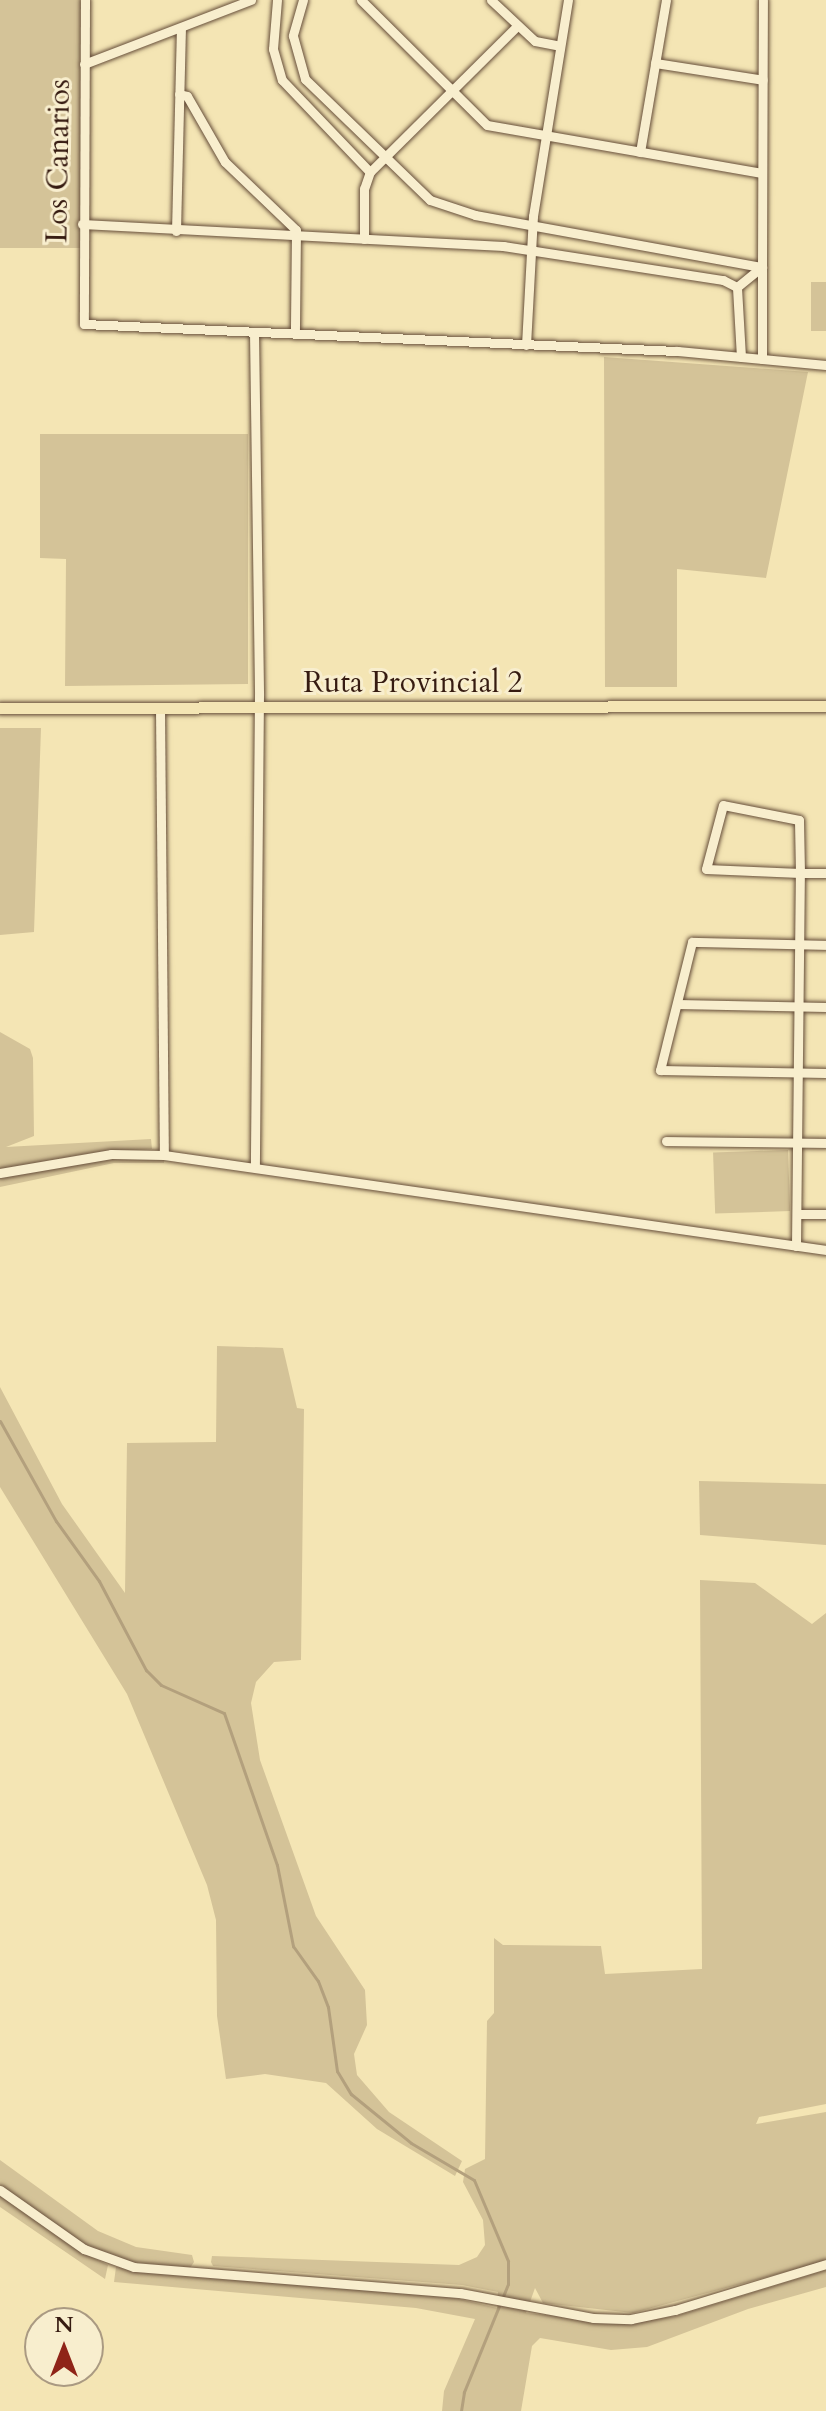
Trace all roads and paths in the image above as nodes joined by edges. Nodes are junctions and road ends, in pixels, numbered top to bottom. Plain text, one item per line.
1 (85, 0) edge
2 (251, 0) edge
3 (277, 0) edge
4 (303, 0) edge
5 (361, 0) edge
6 (491, 0) edge
7 (568, 0) edge
8 (666, 0) edge
9 (763, 0) edge
10 (517, 26) junction
11 (181, 28) junction
12 (560, 46) junction
13 (655, 63) junction
14 (84, 64) junction
15 (763, 80) junction
16 (450, 92) junction
17 (179, 94) junction
18 (547, 137) junction
19 (640, 152) junction
20 (384, 159) junction
21 (370, 172) junction
22 (762, 173) junction
23 (82, 224) junction
24 (532, 226) junction
25 (176, 231) junction
26 (298, 236) junction
27 (364, 239) junction
28 (531, 249) junction
29 (762, 267) junction
30 (737, 287) junction
31 (254, 332) junction
32 (295, 334) junction
33 (526, 345) junction
34 (741, 357) junction
35 (762, 359) junction
36 (826, 365) edge
37 (826, 706) edge
38 (0, 708) edge
39 (160, 708) junction
40 (259, 708) junction
41 (800, 873) junction
42 (826, 873) edge
43 (799, 944) junction
44 (826, 945) edge
45 (677, 1004) junction
46 (798, 1006) junction
47 (826, 1007) edge
48 (797, 1072) junction
49 (826, 1073) edge
50 (666, 1141) dead end
51 (797, 1143) junction
52 (826, 1143) edge
53 (164, 1155) junction
54 (255, 1166) junction
55 (0, 1173) edge
56 (797, 1214) junction
57 (826, 1214) edge
58 (796, 1246) junction
59 (826, 1250) edge
60 (0, 2190) edge
61 (826, 2264) edge

1 - 14 street, Los Canarios
2 - 11 street
3 - 21 street
4 - 20 street
5 - 16 street
6 - 10 street
7 - 12 street
8 - 13 street
9 - 15 street
10 - 12 street
10 - 16 street
11 - 14 street
11 - 17 street
12 - 18 street
13 - 15 street
13 - 19 street
14 - 23 street, Los Canarios
15 - 22 street
16 - 18 street
16 - 20 street
17 - 25 street
17 - 26 street
18 - 19 street
18 - 24 street
19 - 22 street
20 - 21 street
20 - 24 street
21 - 27 street
22 - 29 street
23 - 25 street
23 - 31 street, Los Canarios
24 - 28 street
24 - 29 street
25 - 26 street
26 - 27 street
26 - 32 street
27 - 28 street
28 - 30 street
28 - 33 street
29 - 30 street
29 - 35 street
30 - 34 street
31 - 32 street
31 - 40 street
32 - 33 street
33 - 34 street
34 - 35 street
35 - 36 street
37 - 40 main road, Ruta Provincial 2
38 - 39 main road, Ruta Provincial 2
39 - 40 main road, Ruta Provincial 2
39 - 53 street
40 - 54 street
41 - 41 street
41 - 42 street
41 - 43 street
43 - 44 street
43 - 45 street
43 - 46 street
45 - 46 street
45 - 48 street
46 - 47 street
46 - 48 street
48 - 49 street
48 - 51 street
50 - 51 street
51 - 52 street
51 - 56 street
53 - 54 street
53 - 55 street
54 - 58 street
56 - 57 street
56 - 58 street
58 - 59 street
60 - 61 street

